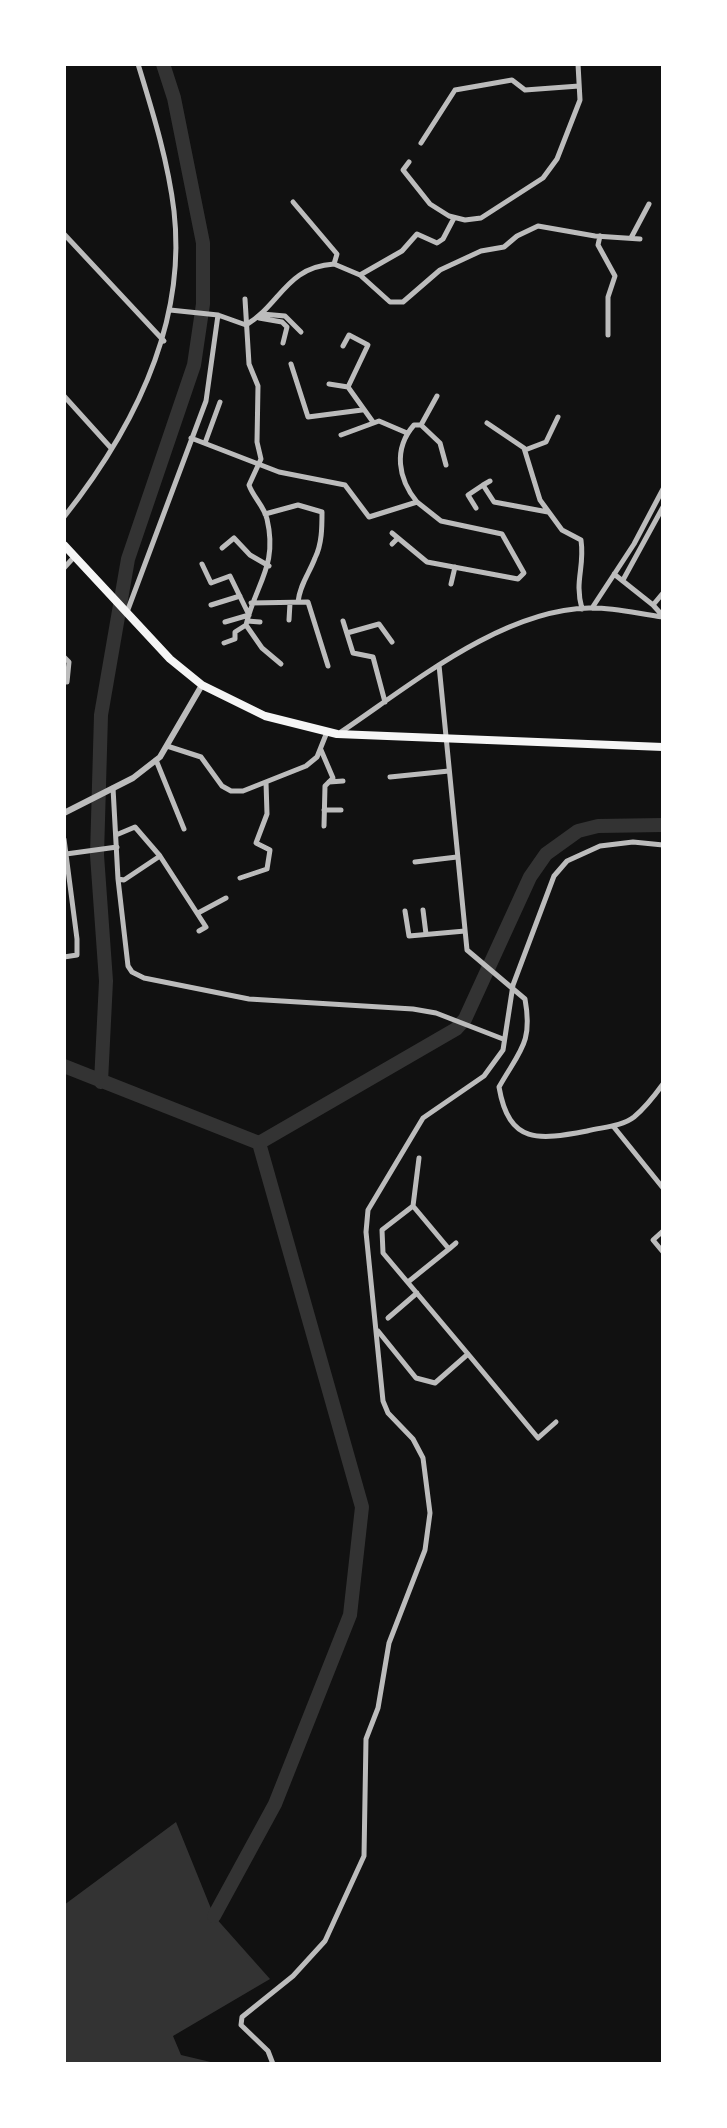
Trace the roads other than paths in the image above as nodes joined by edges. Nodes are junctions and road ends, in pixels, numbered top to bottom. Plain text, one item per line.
1 (138, 64) edge
2 (578, 64) edge
3 (579, 86) junction
4 (421, 143) dead end
5 (409, 162) dead end
6 (293, 202) dead end
7 (649, 204) dead end
8 (454, 218) junction
9 (64, 234) edge
10 (600, 236) junction
11 (632, 236) junction
12 (640, 239) dead end
13 (334, 264) junction
14 (360, 275) junction
15 (245, 299) dead end
16 (172, 310) junction
17 (216, 315) junction
18 (260, 316) junction
19 (246, 325) junction
20 (301, 332) dead end
21 (608, 335) dead end
22 (164, 341) junction
23 (283, 343) dead end
24 (343, 346) dead end
25 (291, 364) dead end
26 (329, 384) dead end
27 (348, 387) junction
28 (64, 396) edge
29 (437, 396) dead end
30 (220, 402) dead end
31 (363, 410) junction
32 (558, 417) dead end
33 (373, 422) junction
34 (487, 423) dead end
35 (421, 425) junction
36 (407, 433) junction
37 (341, 435) dead end
38 (191, 438) junction
39 (205, 443) junction
40 (111, 448) junction
41 (525, 450) junction
42 (259, 464) junction
43 (446, 465) dead end
44 (490, 481) dead end
45 (483, 485) junction
46 (663, 489) edge
47 (417, 502) junction
48 (663, 507) edge
49 (476, 508) dead end
50 (549, 512) junction
51 (265, 514) junction
52 (64, 517) edge
53 (392, 533) dead end
54 (398, 538) junction
55 (392, 544) dead end
56 (64, 545) edge
57 (222, 548) dead end
58 (75, 556) junction
59 (202, 564) dead end
60 (269, 566) junction
61 (455, 567) junction
62 (64, 568) edge
63 (614, 574) junction
64 (623, 580) junction
65 (451, 584) dead end
66 (663, 593) edge
67 (240, 596) junction
68 (298, 602) junction
69 (251, 603) junction
70 (290, 603) junction
71 (211, 605) dead end
72 (653, 605) junction
73 (592, 608) junction
74 (582, 609) junction
75 (126, 613) junction
76 (663, 617) edge
77 (247, 620) junction
78 (289, 620) dead end
79 (343, 621) dead end
80 (225, 622) dead end
81 (260, 622) dead end
82 (347, 633) junction
83 (392, 642) dead end
84 (224, 643) dead end
85 (64, 657) edge
86 (281, 664) dead end
87 (439, 665) junction
88 (328, 666) dead end
89 (67, 682) dead end
90 (202, 685) junction
91 (385, 702) junction
92 (327, 732) junction
93 (337, 734) junction
94 (447, 740) junction
95 (167, 746) junction
96 (663, 747) edge
97 (321, 749) junction
98 (156, 760) junction
99 (449, 771) junction
100 (390, 777) dead end
101 (343, 781) dead end
102 (266, 782) junction
103 (329, 782) junction
104 (111, 789) junction
105 (324, 810) junction
106 (341, 810) dead end
107 (64, 813) edge
108 (324, 826) dead end
109 (184, 829) dead end
110 (116, 835) junction
111 (64, 839) edge
112 (663, 845) edge
113 (116, 847) junction
114 (66, 854) junction
115 (160, 856) junction
116 (457, 857) junction
117 (415, 862) dead end
118 (240, 878) dead end
119 (118, 879) junction
120 (226, 898) dead end
121 (423, 910) dead end
122 (405, 911) dead end
123 (198, 913) junction
124 (199, 931) dead end
125 (465, 931) junction
126 (426, 934) junction
127 (64, 957) edge
128 (513, 985) junction
129 (503, 1039) junction
130 (663, 1084) edge
131 (613, 1126) junction
132 (419, 1158) dead end
133 (663, 1188) edge
134 (413, 1206) junction
135 (663, 1231) edge
136 (456, 1243) dead end
137 (449, 1249) junction
138 (663, 1252) edge
139 (408, 1282) junction
140 (417, 1293) junction
141 (388, 1318) dead end
142 (377, 1330) junction
143 (468, 1354) junction
144 (556, 1422) dead end
145 (273, 2064) edge

1 - 16 street
2 - 3 street
3 - 4 street
3 - 8 street
5 - 8 street
6 - 13 street
7 - 11 street
8 - 14 street
9 - 22 street
10 - 11 street
10 - 14 street
10 - 21 street
11 - 12 street
13 - 14 street
13 - 18 street
15 - 19 street
16 - 17 street
16 - 22 street
17 - 19 street
17 - 38 street
18 - 19 street
18 - 20 street
18 - 23 street
19 - 42 street
22 - 40 street
24 - 27 street
25 - 31 street
26 - 27 street
27 - 31 street
28 - 40 street
29 - 35 street
30 - 39 street
31 - 33 street
32 - 41 street
33 - 36 street
33 - 37 street
34 - 41 street
35 - 36 street
35 - 43 street
36 - 47 street
38 - 39 street
38 - 75 street
39 - 42 street
40 - 52 street
41 - 50 street
42 - 47 street
42 - 51 street
44 - 45 street
45 - 49 street
45 - 50 street
46 - 63 street
47 - 61 street
48 - 64 street
50 - 74 street
51 - 60 street
51 - 68 street
53 - 54 street
54 - 55 street
54 - 61 street
56 - 58 main road
57 - 60 street
58 - 62 street
58 - 75 main road
59 - 67 street
60 - 69 street
61 - 65 street
63 - 64 street
63 - 73 street
64 - 72 street
66 - 72 street
67 - 71 street
67 - 77 street
68 - 70 street
68 - 88 street
69 - 70 street
69 - 77 street
70 - 78 street
72 - 76 street
73 - 74 street
73 - 76 street
74 - 87 street
75 - 90 main road
77 - 80 street
77 - 81 street
77 - 84 street
77 - 86 street
79 - 82 street
82 - 83 street
82 - 91 street
85 - 89 street
87 - 91 street
87 - 94 street
90 - 92 main road
90 - 95 street
91 - 93 street
92 - 93 main road
92 - 97 street
93 - 94 main road
94 - 96 main road
94 - 99 street
95 - 98 street
95 - 102 street
97 - 102 street
97 - 103 street
98 - 104 street
98 - 109 street
99 - 100 street
99 - 116 street
101 - 103 street
102 - 118 street
103 - 105 street
104 - 107 street
104 - 110 street
105 - 106 street
105 - 108 street
110 - 113 street
110 - 115 street
111 - 114 street
112 - 128 street
113 - 114 street
113 - 119 street
114 - 127 street
115 - 119 street
115 - 123 street
116 - 117 street
116 - 125 street
119 - 129 street
120 - 123 street
121 - 126 street
122 - 126 street
123 - 124 street
125 - 126 street
125 - 128 street
128 - 129 street
128 - 131 street
129 - 142 street
130 - 131 street
131 - 133 street
132 - 134 street
134 - 137 street
134 - 139 street
135 - 138 street
136 - 137 street
137 - 139 street
139 - 140 street
140 - 141 street
140 - 143 street
142 - 143 street
142 - 145 street
143 - 144 street

